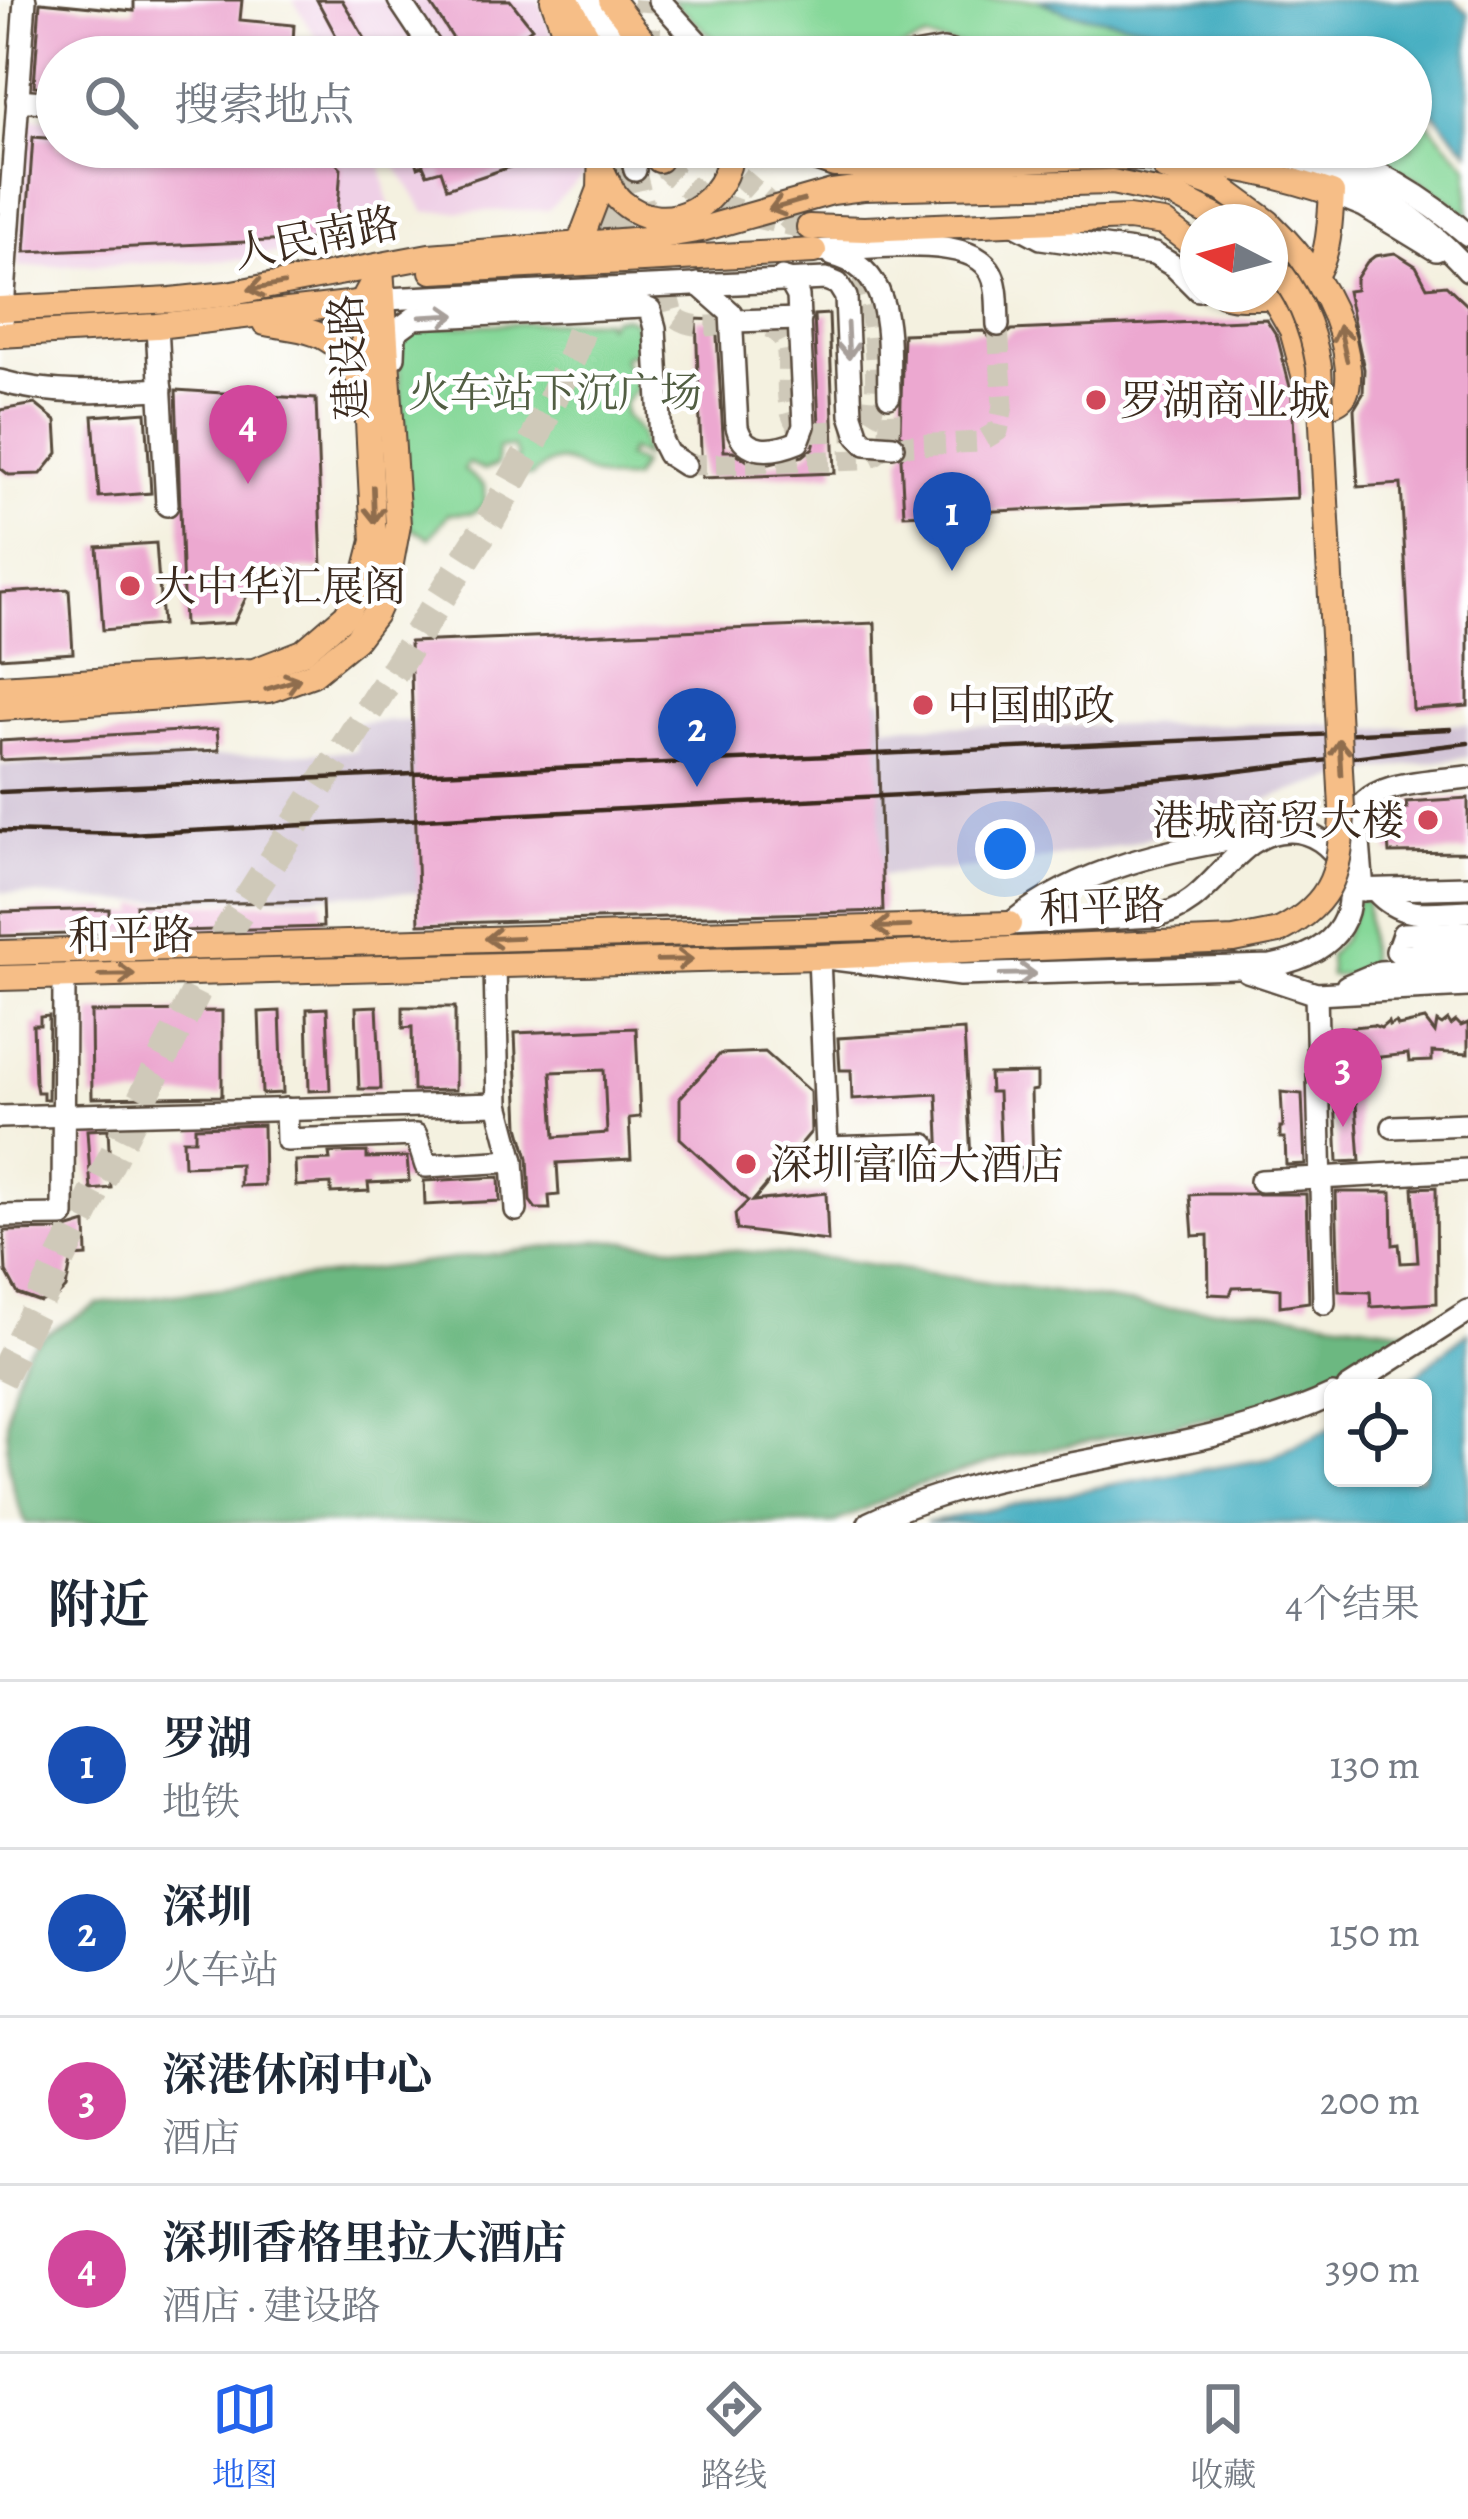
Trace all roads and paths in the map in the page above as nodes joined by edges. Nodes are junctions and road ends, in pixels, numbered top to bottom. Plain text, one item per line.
1 (25, 0) edge
2 (399, 0) edge
3 (553, 0) edge
4 (567, 0) edge
5 (586, 0) edge
6 (611, 0) edge
7 (659, 0) edge
8 (423, 36) edge
9 (566, 36) edge
10 (587, 36) edge
11 (602, 36) edge
12 (611, 36) edge
13 (639, 36) edge
14 (696, 36) edge
15 (17, 100) junction
16 (36, 102) edge
17 (601, 168) edge
18 (605, 168) edge
19 (729, 168) edge
20 (956, 168) edge
21 (997, 168) edge
22 (1156, 168) edge
23 (1245, 168) edge
24 (1322, 168) edge
25 (1369, 168) edge
26 (1112, 182) junction
27 (832, 192) junction
28 (1332, 193) junction
29 (1195, 204) edge
30 (1243, 204) edge
31 (1011, 222) junction
32 (1180, 233) edge
33 (1468, 235) edge
34 (812, 239) junction
35 (579, 244) junction
36 (1288, 245) edge
37 (612, 263) junction
38 (381, 267) junction
39 (1180, 270) edge
40 (1468, 270) edge
41 (1315, 277) junction
42 (789, 280) junction
43 (698, 284) junction
44 (1288, 284) edge
45 (1288, 292) edge
46 (373, 301) junction
47 (1, 308) edge
48 (1282, 312) edge
49 (232, 318) junction
50 (800, 319) junction
51 (733, 321) junction
52 (998, 325) tunnel mouth
53 (157, 326) junction
54 (0, 335) edge
55 (0, 381) edge
56 (161, 389) junction
57 (889, 396) tunnel mouth
58 (369, 408) junction
59 (893, 446) tunnel mouth
60 (685, 465) dead end
61 (167, 505) dead end
62 (398, 525) junction
63 (0, 687) edge
64 (0, 708) edge
65 (1468, 777) edge
66 (1279, 832) junction
67 (1468, 887) edge
68 (1362, 890) junction
69 (1468, 911) edge
70 (1010, 924) junction
71 (1468, 932) edge
72 (1468, 948) edge
73 (0, 953) edge
74 (819, 956) junction
75 (495, 965) junction
76 (1468, 967) edge
77 (1234, 968) junction
78 (64, 976) junction
79 (0, 978) edge
80 (1456, 986) edge
81 (1323, 994) junction
82 (1468, 995) edge
83 (498, 1105) junction
84 (286, 1108) junction
85 (64, 1115) junction
86 (0, 1117) edge
87 (1468, 1124) edge
88 (1393, 1127) dead end
89 (925, 1145) dead end
90 (513, 1161) junction
91 (1468, 1170) edge
92 (1319, 1180) junction
93 (1261, 1181) dead end
94 (516, 1210) dead end
95 (0, 1216) edge
96 (1324, 1303) dead end
97 (1468, 1311) edge
98 (1362, 1379) edge
99 (1324, 1399) edge
100 (869, 1523) edge

1 - 15 street
2 - 8 street
3 - 9 main road
4 - 10 main road
5 - 11 main road
5 - 12 street
6 - 13 main road
7 - 14 street
15 - 16 street
15 - 47 street
17 - 35 main road
18 - 19 main road
20 - 27 main road
21 - 26 main road
22 - 30 main road
23 - 28 main road
24 - 40 street
25 - 33 street
26 - 27 main road
26 - 29 main road
27 -> 35 main road, 人民南路
28 - 40 street
28 - 41 main road
31 - 32 main road
31 - 34 main road
31 - 39 street
34 - 37 main road
34 - 52 street
34 - 57 street
35 - 38 main road, 人民南路
36 - 41 main road
37 - 38 main road
37 - 42 street
38 - 46 main road, 建设路
38 -> 47 main road, 人民南路
41 - 45 main road
48 -> 41 main road
42 - 43 street
42 - 50 street
42 -> 59 street
43 - 46 street
43 - 51 street
74 -> 44 main road, 和平路, bridge
46 - 49 main road, 人民南路
46 - 58 main road, 建设路
46 - 62 main road, 建设路
47 - 54 street
49 - 53 main road, 人民南路
49 - 58 main road
50 - 51 street
50 - 51 street
53 - 54 main road, 人民南路
53 - 56 street
55 - 56 street
56 - 61 street
58 -> 63 main road, 建设路
62 -> 60 street
64 -> 62 main road, 建设路
65 - 68 street
66 - 68 street
66 - 70 street
66 - 70 street
67 - 68 street
68 - 69 street
68 - 77 street
70 -> 73 main road, 和平路
71 - 72 street
75 -> 74 main road, 和平路
74 -> 77 street
74 - 89 street
78 -> 75 main road, 和平路
75 - 83 street
76 - 81 street
77 - 81 street
78 - 79 main road, 和平路
78 - 85 street
80 - 81 street
80 - 82 street
81 - 92 street
83 - 84 street
83 - 90 street
84 - 85 street
84 - 90 street
85 - 86 street
85 - 95 street
87 - 88 street
90 - 94 street
91 - 92 street
92 - 93 street
92 - 96 street
97 - 98 street
99 - 100 street

